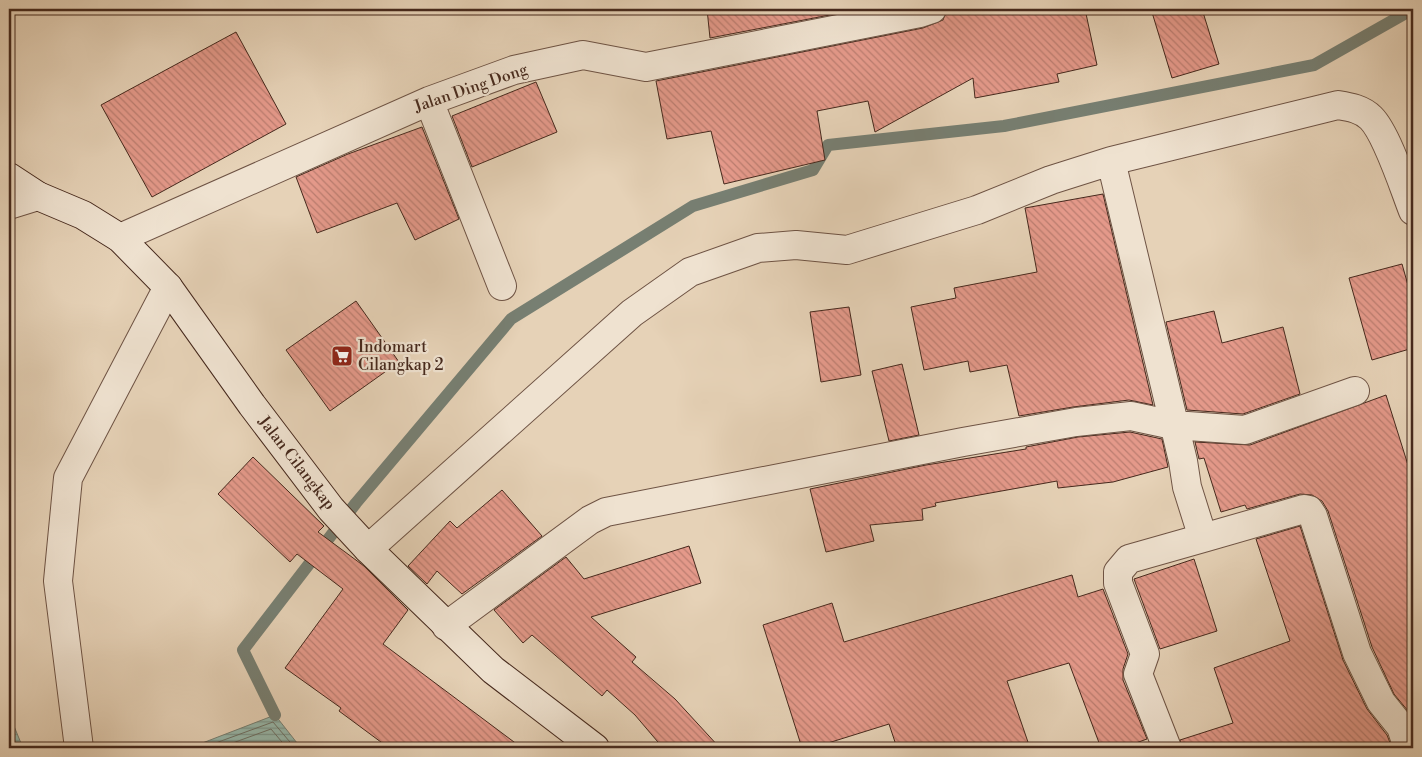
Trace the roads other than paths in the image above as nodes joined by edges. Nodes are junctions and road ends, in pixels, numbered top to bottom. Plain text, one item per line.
1 (932, 9) edge
2 (429, 101) junction
3 (1112, 161) junction
4 (9, 177) edge
5 (38, 196) junction
6 (9, 205) edge
7 (1413, 211) edge
8 (120, 238) junction
9 (502, 286) dead end
10 (168, 287) junction
11 (1355, 391) dead end
12 (1174, 425) junction
13 (1204, 538) junction
14 (360, 540) junction
15 (446, 626) junction
16 (79, 748) edge
17 (595, 748) edge
18 (1167, 748) edge
19 (1408, 748) edge

1 - 2 street, Jalan Ding Dong
2 - 8 street, Jalan Ding Dong
2 - 9 street
3 - 7 street
3 - 12 street
3 - 14 street
4 - 5 street, Jalan Cilangkap
5 - 6 street
5 - 8 street, Jalan Cilangkap
8 - 10 street, Jalan Cilangkap
10 - 14 street, Jalan Cilangkap
10 - 16 street
11 - 12 street
12 - 13 street
12 - 15 street
13 - 18 street
13 - 19 street
14 - 15 street, Jalan Cilangkap
15 - 17 street, Jalan Cilangkap

